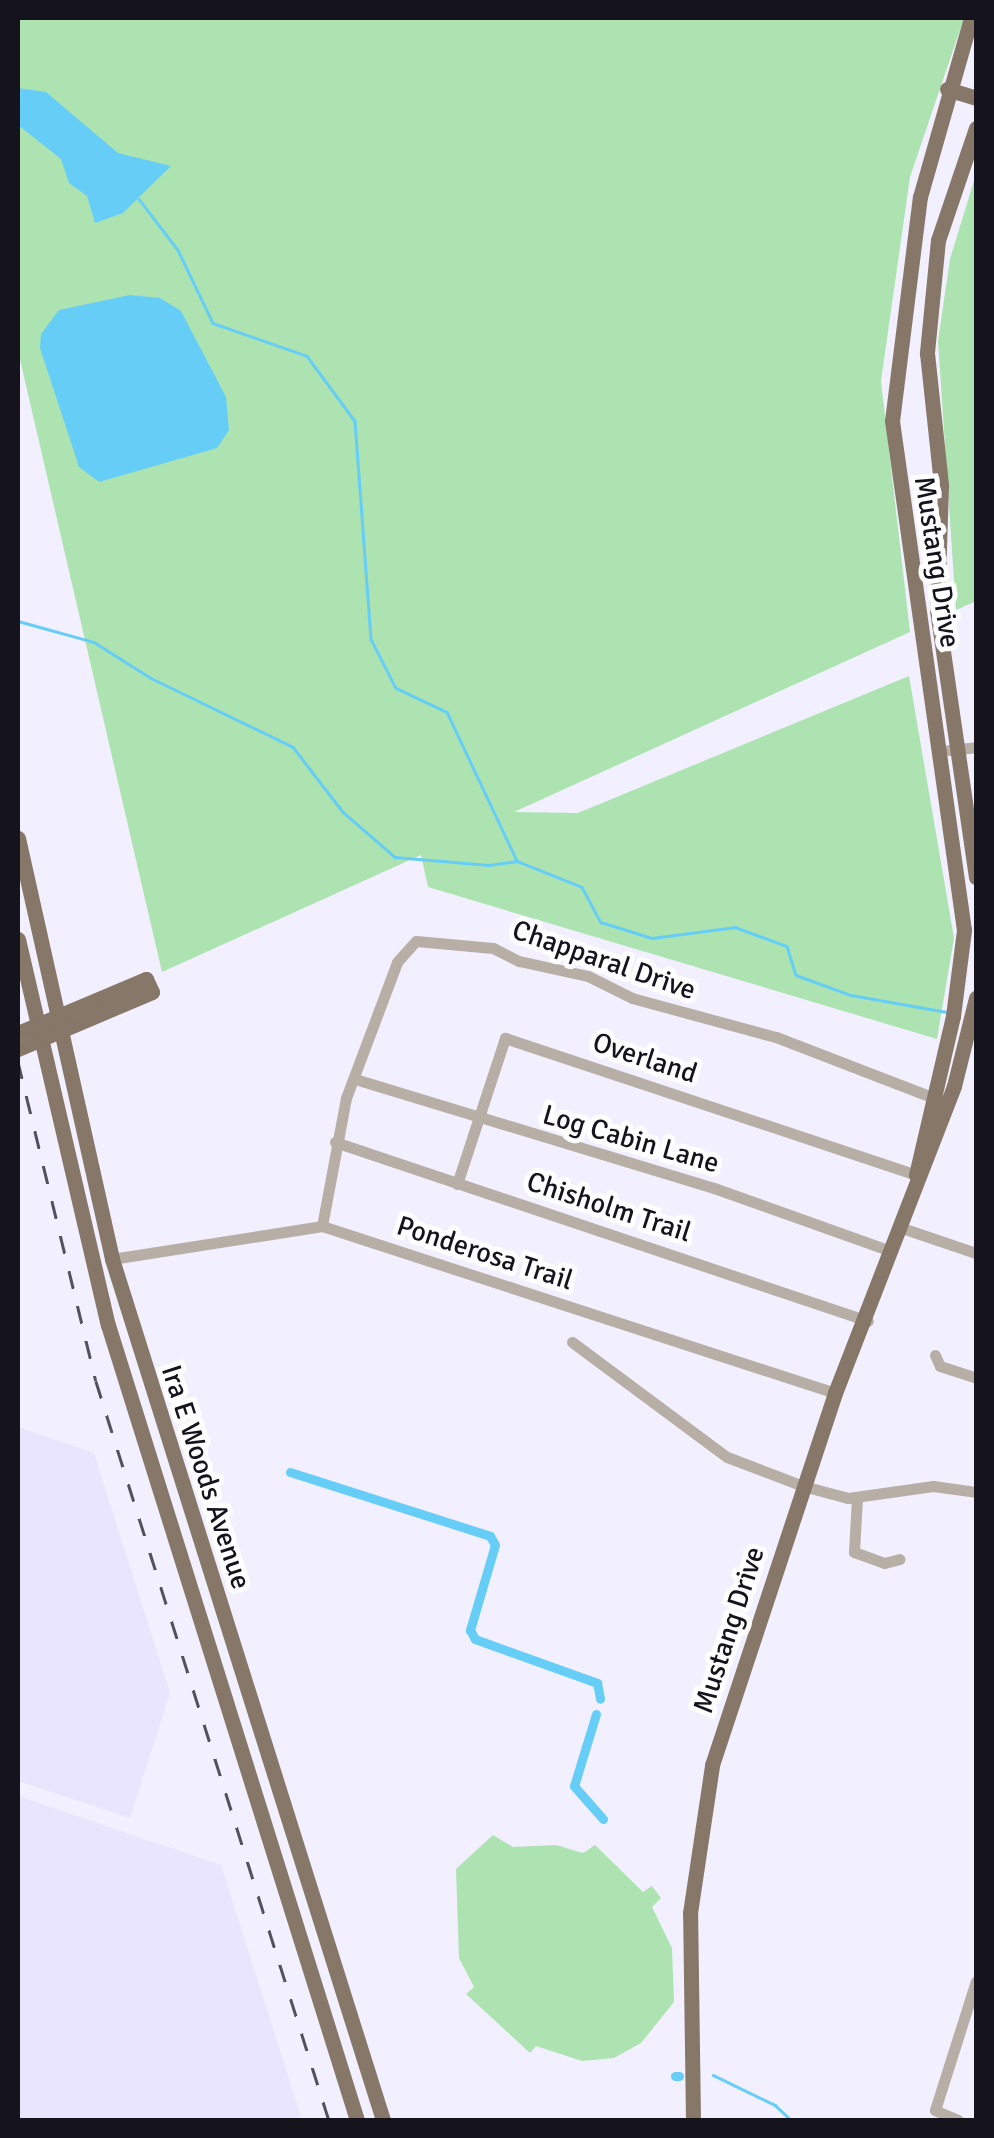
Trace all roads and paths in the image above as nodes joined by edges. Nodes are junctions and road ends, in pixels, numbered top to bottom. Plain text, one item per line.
1 (970, 18) edge
2 (947, 89) junction
3 (976, 98) edge
4 (976, 128) edge
5 (976, 747) edge
6 (948, 750) junction
7 (18, 838) edge
8 (976, 877) edge
9 (970, 923) edge
10 (18, 939) edge
11 (149, 986) dead end
12 (976, 998) edge
13 (59, 1024) junction
14 (39, 1032) junction
15 (18, 1034) edge
16 (18, 1048) edge
17 (355, 1080) junction
18 (940, 1100) junction
19 (479, 1120) junction
20 (335, 1142) junction
21 (916, 1175) junction
22 (457, 1184) junction
23 (322, 1226) junction
24 (899, 1228) junction
25 (891, 1251) junction
26 (976, 1252) edge
27 (112, 1259) junction
28 (868, 1320) junction
29 (572, 1342) dead end
30 (935, 1356) dead end
31 (976, 1376) edge
32 (834, 1393) junction
33 (167, 1436) junction
34 (144, 1443) junction
35 (803, 1486) junction
36 (976, 1492) edge
37 (857, 1498) junction
38 (900, 1559) dead end
39 (976, 1981) edge
40 (357, 2120) edge
41 (383, 2120) edge
42 (693, 2120) edge
43 (958, 2120) edge

1 - 2 main road, Mustang Drive
2 - 3 main road
2 - 6 main road, Mustang Drive
4 - 6 main road, Mustang Drive
5 - 6 street
6 - 8 main road, Mustang Drive
6 - 9 main road, Mustang Drive
7 - 13 main road, Ira E Woods Avenue
9 - 18 main road, Mustang Drive
10 - 14 main road, Ira E Woods Avenue
11 - 13 main road
12 - 18 main road, Mustang Drive
13 - 14 main road
13 - 27 main road, Ira E Woods Avenue
14 - 15 main road
14 - 16 main road
14 - 34 main road, Ira E Woods Avenue
17 - 18 street, Chapparal Drive
17 - 19 street, Log Cabin Lane
17 - 20 street, Chapparal Drive
18 - 21 main road, Mustang Drive
19 - 21 street, Overland
19 - 22 street, Overland
19 - 25 street, Log Cabin Lane
20 - 22 street, Chisholm Trail
20 - 23 street, Chapparal Drive
21 - 24 main road, Mustang Drive
22 - 28 street, Chisholm Trail
23 - 27 street, Ponderosa Trail
23 - 32 street, Ponderosa Trail
24 - 25 main road, Mustang Drive
24 - 26 street
25 - 28 main road, Mustang Drive
27 - 33 main road, Ira E Woods Avenue
28 - 32 main road, Mustang Drive
29 - 35 street
30 - 31 street
32 - 35 main road, Mustang Drive
33 - 34 main road
33 - 41 main road, Ira E Woods Avenue
34 - 40 main road, Ira E Woods Avenue
35 - 37 street
35 - 42 main road, Mustang Drive
36 - 37 street
37 - 38 street
39 - 43 street

